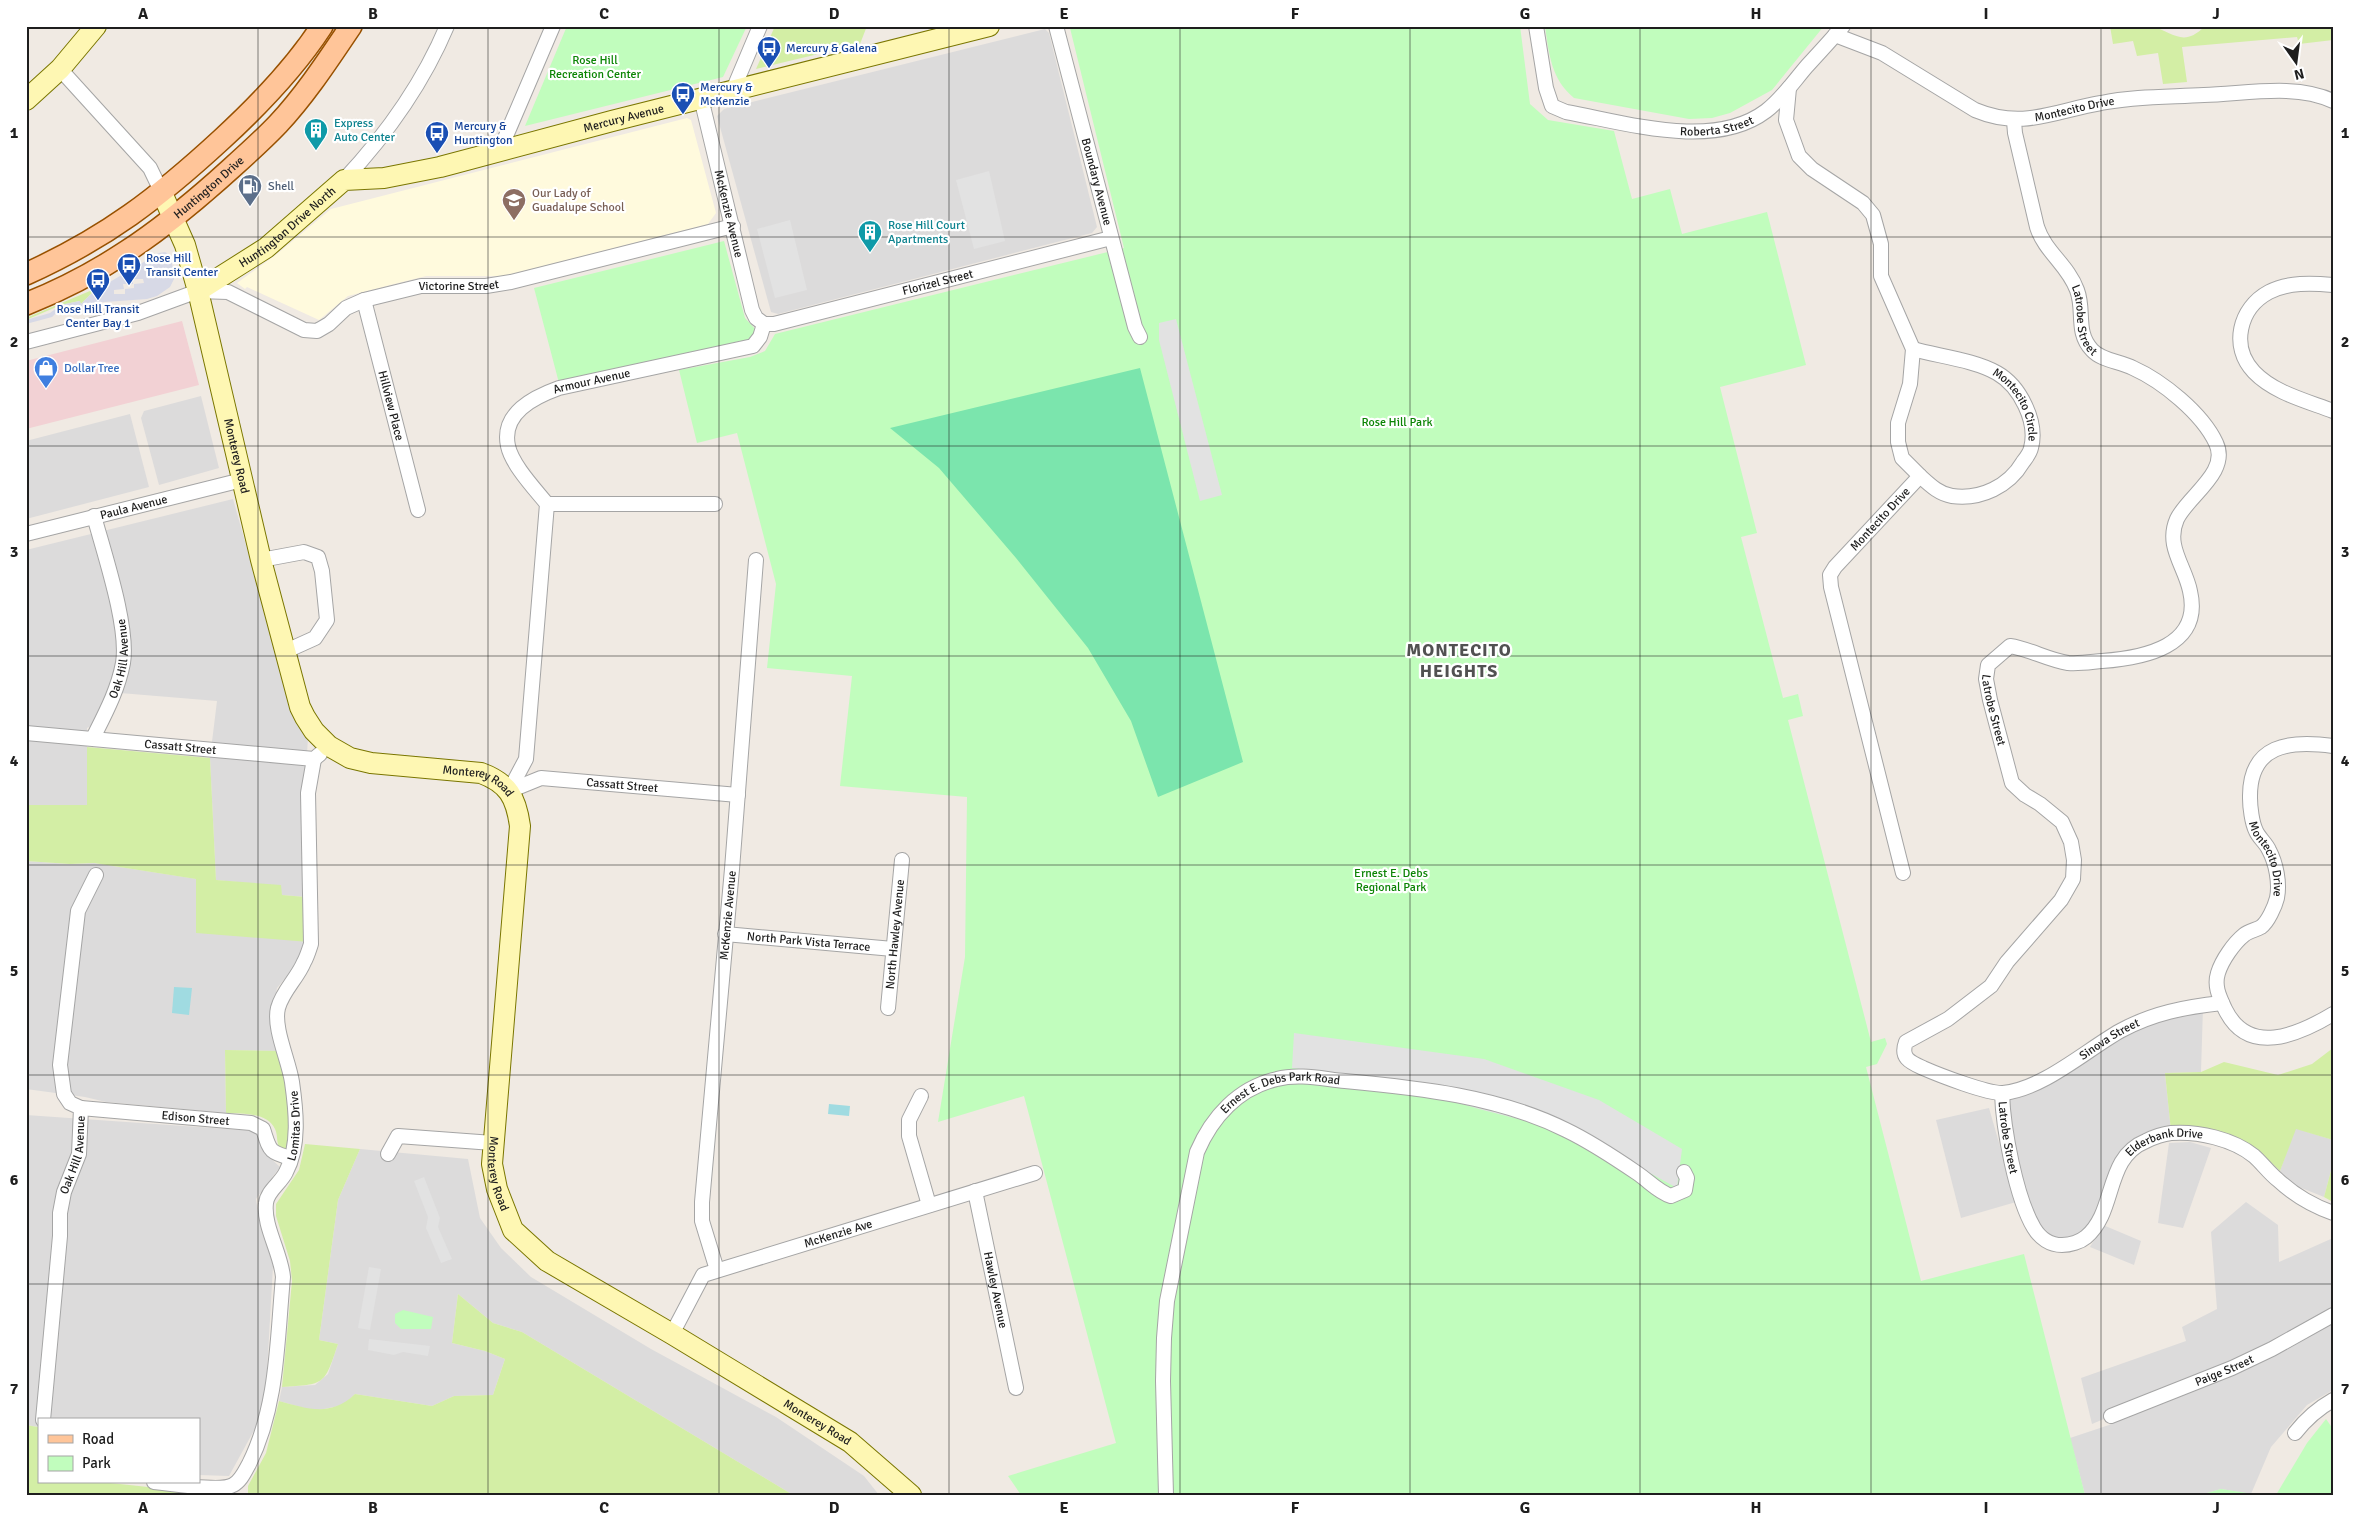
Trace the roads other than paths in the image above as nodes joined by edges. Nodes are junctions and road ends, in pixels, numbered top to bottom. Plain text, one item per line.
1 (96, 26) edge
2 (322, 26) edge
3 (352, 26) edge
4 (447, 26) edge
5 (553, 26) edge
6 (760, 26) edge
7 (990, 26) edge
8 (1056, 26) edge
9 (1536, 26) edge
10 (1839, 31) edge
11 (60, 69) junction
12 (1789, 88) junction
13 (733, 90) junction
14 (701, 98) junction
15 (26, 100) edge
16 (2333, 101) edge
17 (2014, 121) junction
18 (500, 150) junction
19 (344, 180) junction
20 (162, 193) junction
21 (174, 219) junction
22 (733, 226) junction
23 (1111, 238) junction
24 (26, 274) edge
25 (2333, 285) edge
26 (198, 290) junction
27 (364, 300) junction
28 (26, 304) edge
29 (764, 324) junction
30 (1140, 337) dead end
31 (26, 342) edge
32 (1913, 349) junction
33 (2333, 410) edge
34 (1920, 476) junction
35 (242, 480) junction
36 (547, 504) junction
37 (715, 504) dead end
38 (418, 510) dead end
39 (94, 516) junction
40 (26, 534) edge
41 (261, 560) junction
42 (756, 560) dead end
43 (284, 652) junction
44 (26, 733) edge
45 (92, 738) junction
46 (329, 746) junction
47 (2333, 746) edge
48 (314, 759) junction
49 (508, 791) junction
50 (738, 794) junction
51 (902, 860) dead end
52 (1903, 873) dead end
53 (96, 875) dead end
54 (725, 934) junction
55 (893, 949) junction
56 (2222, 1003) junction
57 (888, 1008) dead end
58 (2333, 1014) edge
59 (2002, 1093) junction
60 (921, 1096) dead end
61 (82, 1108) junction
62 (493, 1143) junction
63 (388, 1154) dead end
64 (291, 1158) junction
65 (1684, 1172) dead end
66 (1035, 1173) dead end
67 (975, 1191) junction
68 (929, 1205) junction
69 (2333, 1213) edge
70 (2034, 1229) joint
71 (717, 1270) junction
72 (2333, 1314) edge
73 (672, 1334) junction
74 (1016, 1388) dead end
75 (2333, 1400) edge
76 (2111, 1416) dead end
77 (43, 1418) edge
78 (2295, 1433) dead end
79 (177, 1484) edge
80 (911, 1495) edge
81 (1166, 1495) edge

1 - 11 street
2 - 20 main road
3 - 21 main road, Huntington Drive
4 - 19 street, Huntington Drive North
5 - 18 street
6 - 13 street
7 - 13 street, Mercury Avenue
8 - 23 street, Boundary Avenue
9 - 12 street, Roberta Street
10 - 12 street, Roberta Street
10 - 17 street, Montecito Drive
11 - 15 street
11 - 20 street, Monterey Road
12 - 32 street, Montecito Drive
13 - 14 street, Mercury Avenue
14 - 18 street, Mercury Avenue
14 - 22 street, McKenzie Avenue
16 - 17 street, Montecito Drive
17 - 59 street, Latrobe Street
18 - 19 street, Mercury Avenue
19 - 26 street, Huntington Drive North
20 - 21 street, Monterey Road
20 - 24 main road
21 - 26 street, Monterey Road
21 - 28 main road, Huntington Drive
22 - 27 street, Victorine Street
22 - 29 street, McKenzie Avenue
23 - 29 street, Florizel Street
23 - 30 street, Boundary Avenue
25 - 33 street
26 - 27 street, Victorine Street
26 - 31 street, Huntington Drive North
26 - 35 street, Monterey Road
27 - 38 street, Hillview Place
29 - 36 street, Armour Avenue
32 - 34 street, Montecito Drive
32 - 34 street, Montecito Circle
34 - 52 street, Montecito Drive
35 - 39 street, Paula Avenue
35 - 41 street, Monterey Road
36 - 37 street
36 - 49 street
39 - 40 street, Paula Avenue
39 - 45 street, Oak Hill Avenue
41 - 43 street, Monterey Road
41 - 43 street
42 - 50 street, McKenzie Avenue
43 - 46 street, Monterey Road
44 - 45 street, Cassatt Street
45 - 48 street, Cassatt Street
46 - 48 street
46 - 49 street, Monterey Road
47 - 56 street, Montecito Drive
48 - 64 street, Lomitas Drive
49 - 50 street, Cassatt Street
49 - 62 street, Monterey Road
50 - 54 street, McKenzie Avenue
51 - 55 street, North Hawley Avenue
53 - 61 street, Oak Hill Avenue
54 - 55 street, North Park Vista Terrace
54 - 71 street, McKenzie Avenue
55 - 57 street, North Hawley Avenue
56 - 58 street, Montecito Drive
56 - 59 street, Sinova Street
59 - 70 street, Latrobe Street
60 - 68 street
61 - 64 street, Edison Street
61 - 77 street, Oak Hill Avenue
62 - 63 street
62 - 73 street, Monterey Road
64 - 79 street, Lomitas Drive
65 - 81 street, Ernest E. Debs Park Road
66 - 67 street, McKenzie Ave
67 - 68 street, McKenzie Ave
67 - 74 street, Hawley Avenue
68 - 71 street, McKenzie Ave
69 - 70 street, Elderbank Drive
71 - 73 street, McKenzie Ave
72 - 76 street, Paige Street
73 - 80 street, Monterey Road
75 - 78 street

